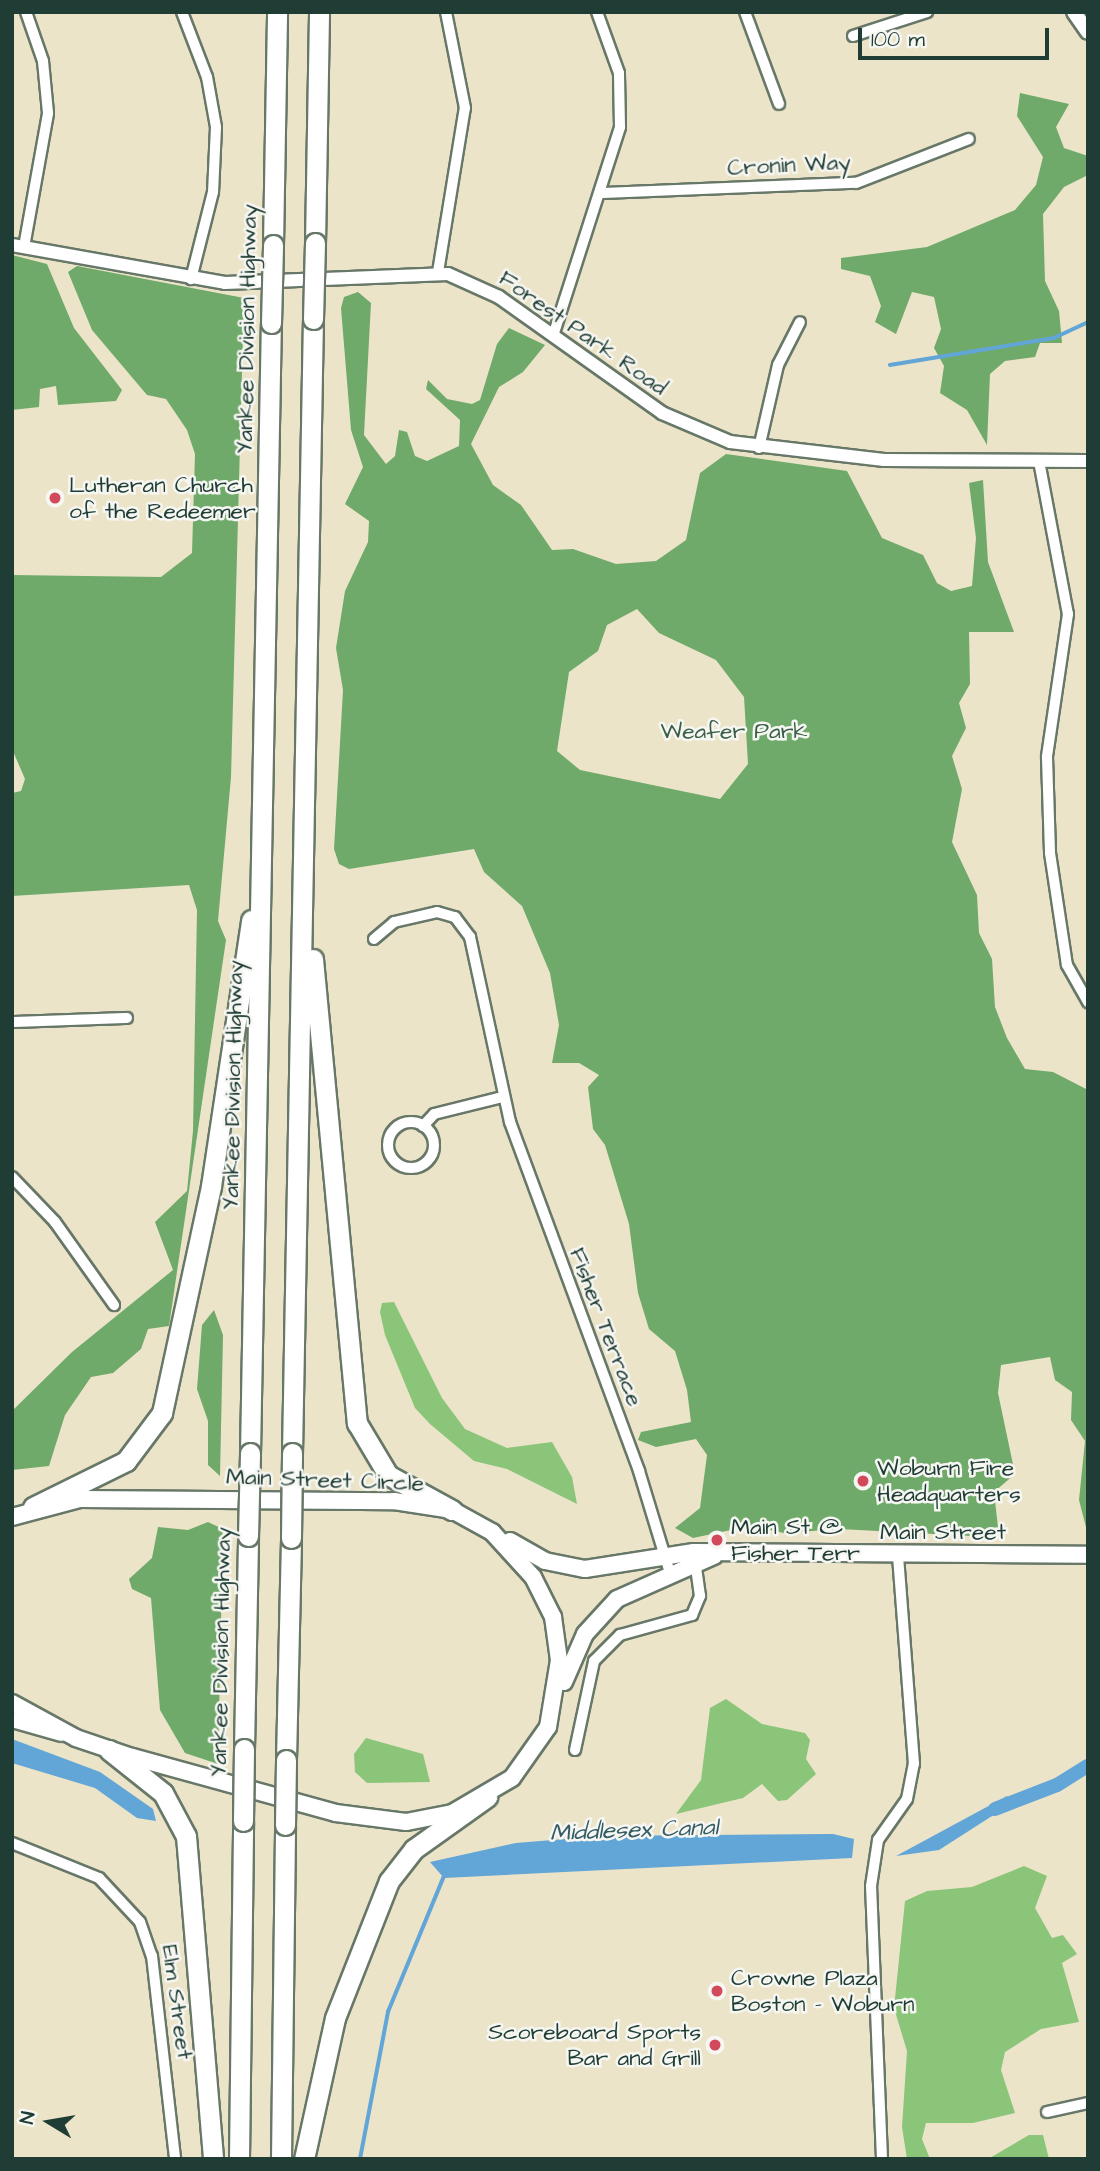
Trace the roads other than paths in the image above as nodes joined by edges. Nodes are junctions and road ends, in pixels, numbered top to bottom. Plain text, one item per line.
1 (26, 12) edge
2 (182, 12) edge
3 (277, 12) edge
4 (319, 12) edge
5 (446, 12) edge
6 (597, 12) edge
7 (745, 12) edge
8 (926, 12) edge
9 (1074, 12) edge
10 (1088, 32) edge
11 (853, 36) dead end
12 (779, 104) dead end
13 (969, 139) dead end
14 (602, 192) junction
15 (18, 246) edge
16 (439, 272) junction
17 (191, 279) junction
18 (800, 322) dead end
19 (553, 337) junction
20 (759, 448) junction
21 (1039, 461) junction
22 (1088, 461) edge
23 (304, 825) junction
24 (262, 835) junction
25 (374, 939) dead end
26 (1088, 1002) edge
27 (127, 1018) dead end
28 (12, 1022) edge
29 (502, 1097) junction
30 (423, 1126) junction
31 (12, 1177) edge
32 (114, 1305) dead end
33 (33, 1507) junction
34 (452, 1510) junction
35 (12, 1517) edge
36 (492, 1532) junction
37 (898, 1554) junction
38 (1088, 1556) edge
39 (695, 1559) junction
40 (668, 1565) junction
41 (12, 1703) edge
42 (553, 1713) junction
43 (12, 1720) edge
44 (76, 1738) junction
45 (109, 1750) junction
46 (575, 1750) dead end
47 (487, 1797) junction
48 (12, 1843) edge
49 (1088, 2103) edge
50 (1047, 2112) dead end
51 (175, 2159) edge
52 (212, 2159) edge
53 (239, 2159) edge
54 (281, 2159) edge
55 (304, 2159) edge
56 (882, 2159) edge

1 - 15 street
2 - 17 street
3 - 24 highway, Yankee Division Highway, bridge
4 - 23 highway, bridge
5 - 16 street
6 - 14 street
7 - 12 street
8 - 11 street
9 - 10 main road
13 - 14 street, Cronin Way
14 - 19 street
15 - 17 street, Forest Park Road
16 - 17 street, Forest Park Road
16 - 19 street, Forest Park Road
18 - 20 street
19 - 20 street, Forest Park Road
20 - 21 street, Forest Park Road
21 - 22 street, Forest Park Road
21 - 26 street
23 - 34 highway
23 - 54 highway, bridge
24 - 33 highway
24 - 53 highway, Yankee Division Highway, bridge
25 - 29 street, Fisher Terrace
27 - 28 street
29 - 30 street
29 - 40 street, Fisher Terrace
30 - 30 street
31 - 32 street
33 - 34 main road, Main Street Circle
33 - 35 main road, Main Street Circle
34 - 36 main road, Main Street Circle
36 - 40 main road, Main Street
36 - 42 main road, Main Street Circle
37 - 38 main road, Main Street
37 - 39 main road, Main Street
37 - 56 street
39 - 40 main road, Main Street
39 - 46 street
40 - 42 main road, Main Street
41 - 44 main road, Main Street Circle
42 - 47 main road, Main Street Circle
43 - 44 main road
44 - 45 main road, Main Street Circle
45 - 47 main road, Main Street Circle
45 - 52 highway
47 - 55 highway
48 - 51 street, Elm Street
49 - 50 street

